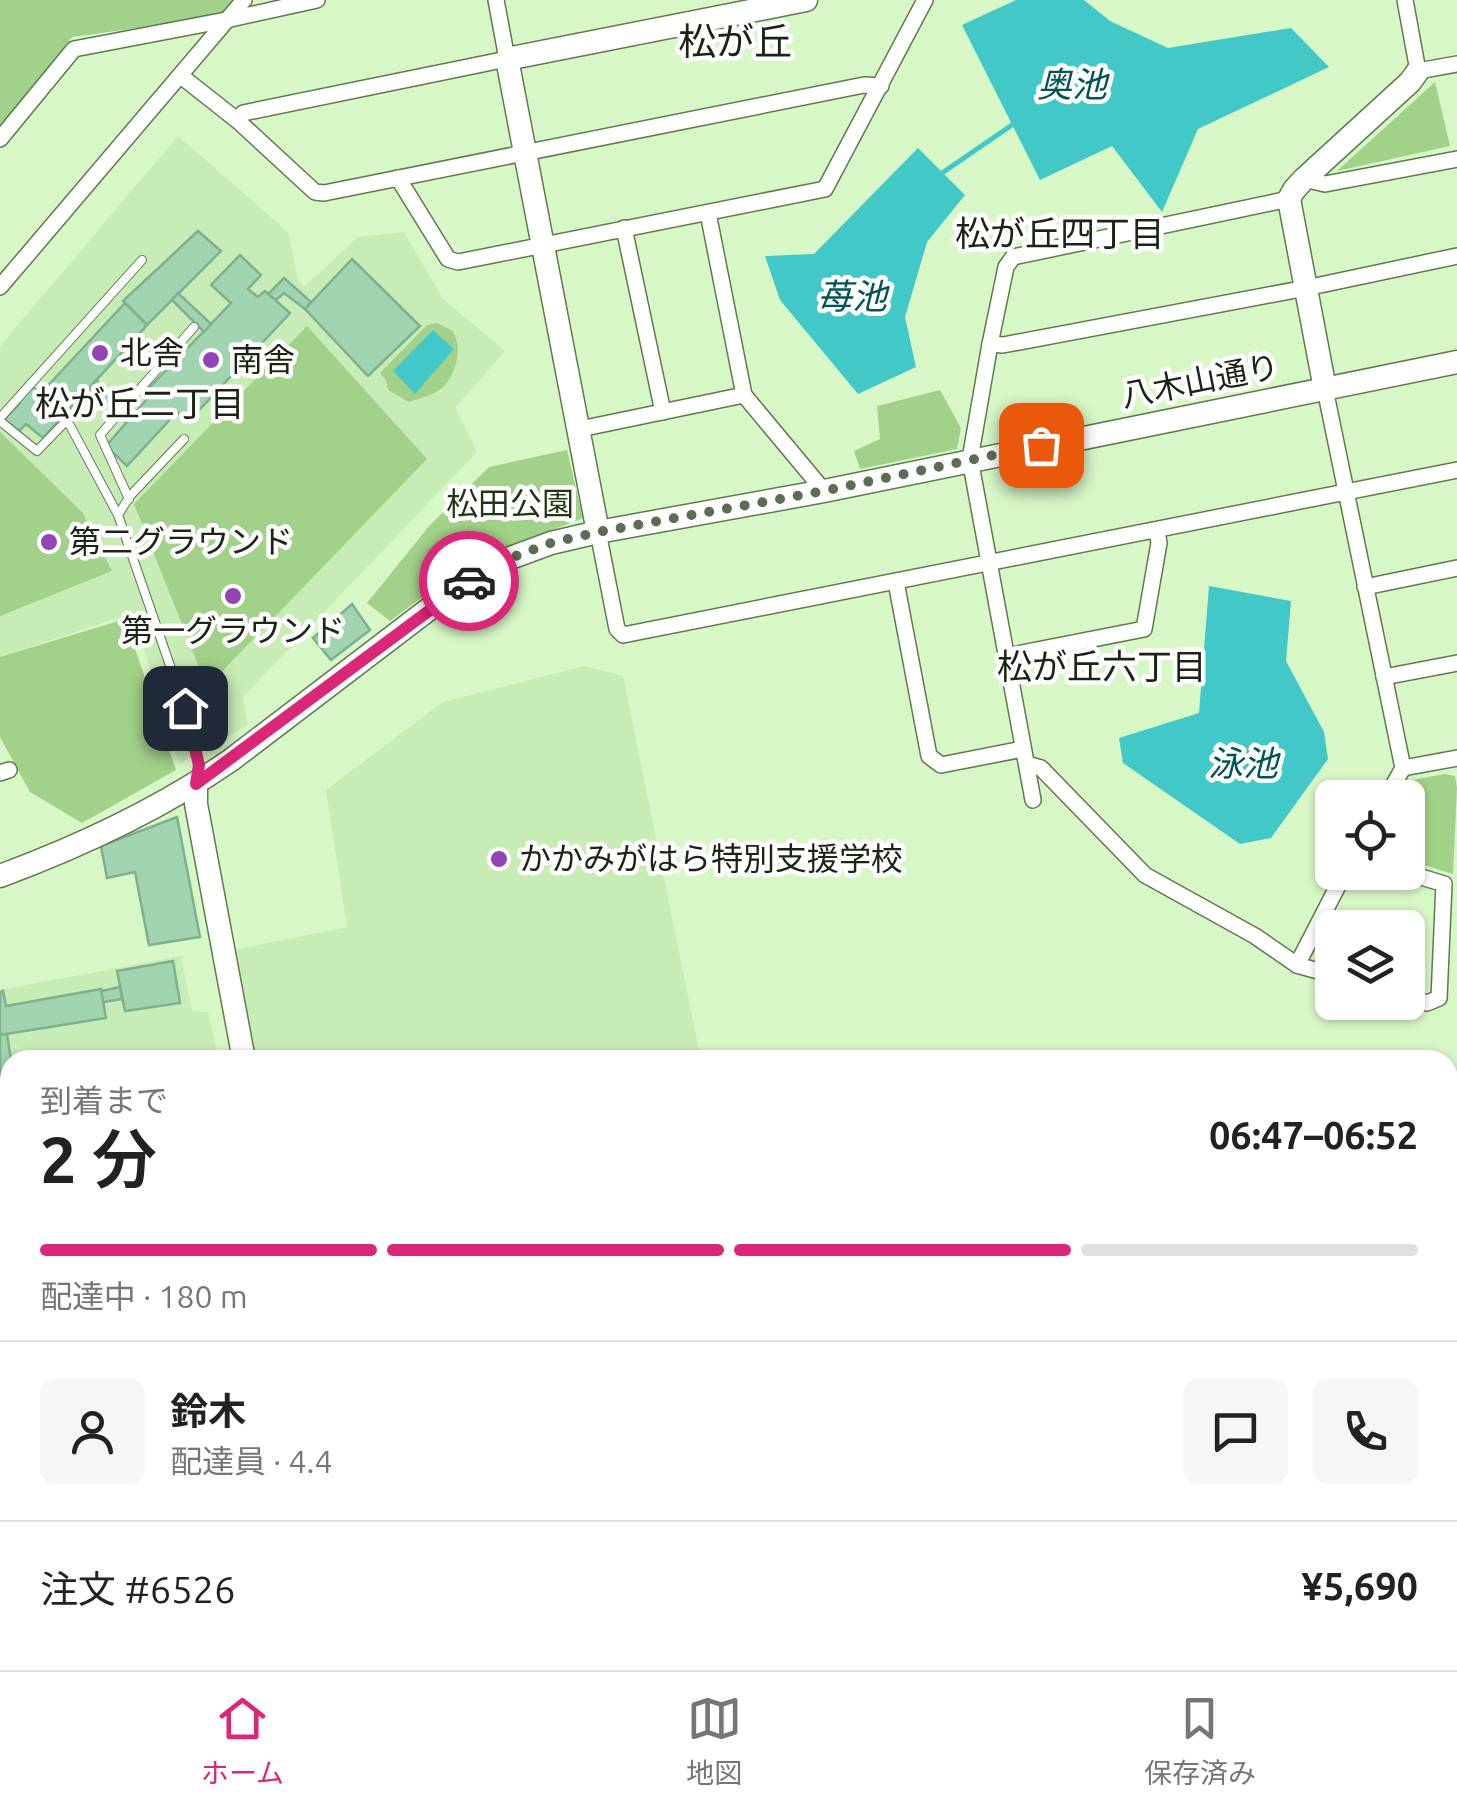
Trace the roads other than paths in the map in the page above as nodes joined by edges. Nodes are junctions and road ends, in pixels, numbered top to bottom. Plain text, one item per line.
1 (244, 0) edge
2 (317, 0) edge
3 (496, 0) edge
4 (806, 0) edge
5 (925, 0) edge
6 (1404, 0) edge
7 (226, 20) junction
8 (507, 59) junction
9 (1457, 64) edge
10 (1418, 72) junction
11 (180, 76) junction
12 (880, 86) junction
13 (238, 121) junction
14 (0, 138) edge
15 (526, 152) junction
16 (1457, 159) edge
17 (398, 178) junction
18 (1304, 179) junction
19 (1289, 199) junction
20 (708, 213) junction
21 (624, 228) junction
22 (543, 245) junction
23 (1457, 256) edge
24 (142, 260) dead end
25 (0, 287) edge
26 (1306, 288) junction
27 (194, 327) dead end
28 (990, 344) junction
29 (1457, 362) edge
30 (1325, 389) junction
31 (744, 395) junction
32 (663, 412) junction
33 (0, 420) edge
34 (580, 429) junction
35 (184, 439) dead end
36 (970, 460) junction
37 (1457, 470) edge
38 (824, 491) junction
39 (1346, 492) junction
40 (128, 499) junction
41 (118, 516) junction
42 (1157, 531) junction
43 (598, 532) junction
44 (989, 564) junction
45 (1457, 568) edge
46 (896, 582) junction
47 (1365, 586) junction
48 (1008, 656) junction
49 (1457, 663) edge
50 (1384, 677) junction
51 (1025, 756) junction
52 (1457, 758) edge
53 (1402, 768) junction
54 (1396, 780) edge
55 (196, 784) junction
56 (1033, 800) dead end
57 (0, 876) edge
58 (1425, 878) edge
59 (1336, 890) edge
60 (1297, 964) junction
61 (1315, 970) edge
62 (1425, 1002) edge
63 (242, 1050) edge

1 - 7 street
2 - 7 street
3 - 8 street
4 - 8 street
5 - 12 street
6 - 10 street
7 - 11 street
7 - 14 street
8 - 13 street
8 - 15 street
9 - 10 street
10 - 18 street
11 - 13 street
11 - 25 street
12 - 15 street
12 - 20 street
13 - 17 street
15 - 17 street
15 - 22 street
16 - 18 street
17 - 22 street
18 - 19 street
19 - 26 street
19 - 28 street
20 - 21 street
20 - 31 street
21 - 22 street
21 - 32 street
22 - 34 street
23 - 26 street
24 - 33 lane
26 - 28 street
26 - 30 street
27 - 40 lane
28 - 36 street
29 - 30 street, 八木山通り
30 - 36 street, 八木山通り
30 - 39 street
31 - 32 street
31 - 38 street
32 - 34 street
33 - 41 lane
34 - 43 street
35 - 40 lane
36 - 38 street, 八木山通り
36 - 44 street
37 - 39 street
38 - 43 street, 八木山通り
39 - 42 street
39 - 47 street
40 - 41 lane
41 - 55 lane
42 - 44 street
42 - 48 street
43 - 46 street
43 - 55 street
44 - 46 street
44 - 48 street
45 - 47 street
46 - 51 street
47 - 50 street
48 - 51 street
49 - 50 street
50 - 53 street
51 - 56 street
51 - 60 street
52 - 53 street
53 - 54 street
55 - 57 street
55 - 63 street
58 - 62 street
59 - 60 street
60 - 61 street

